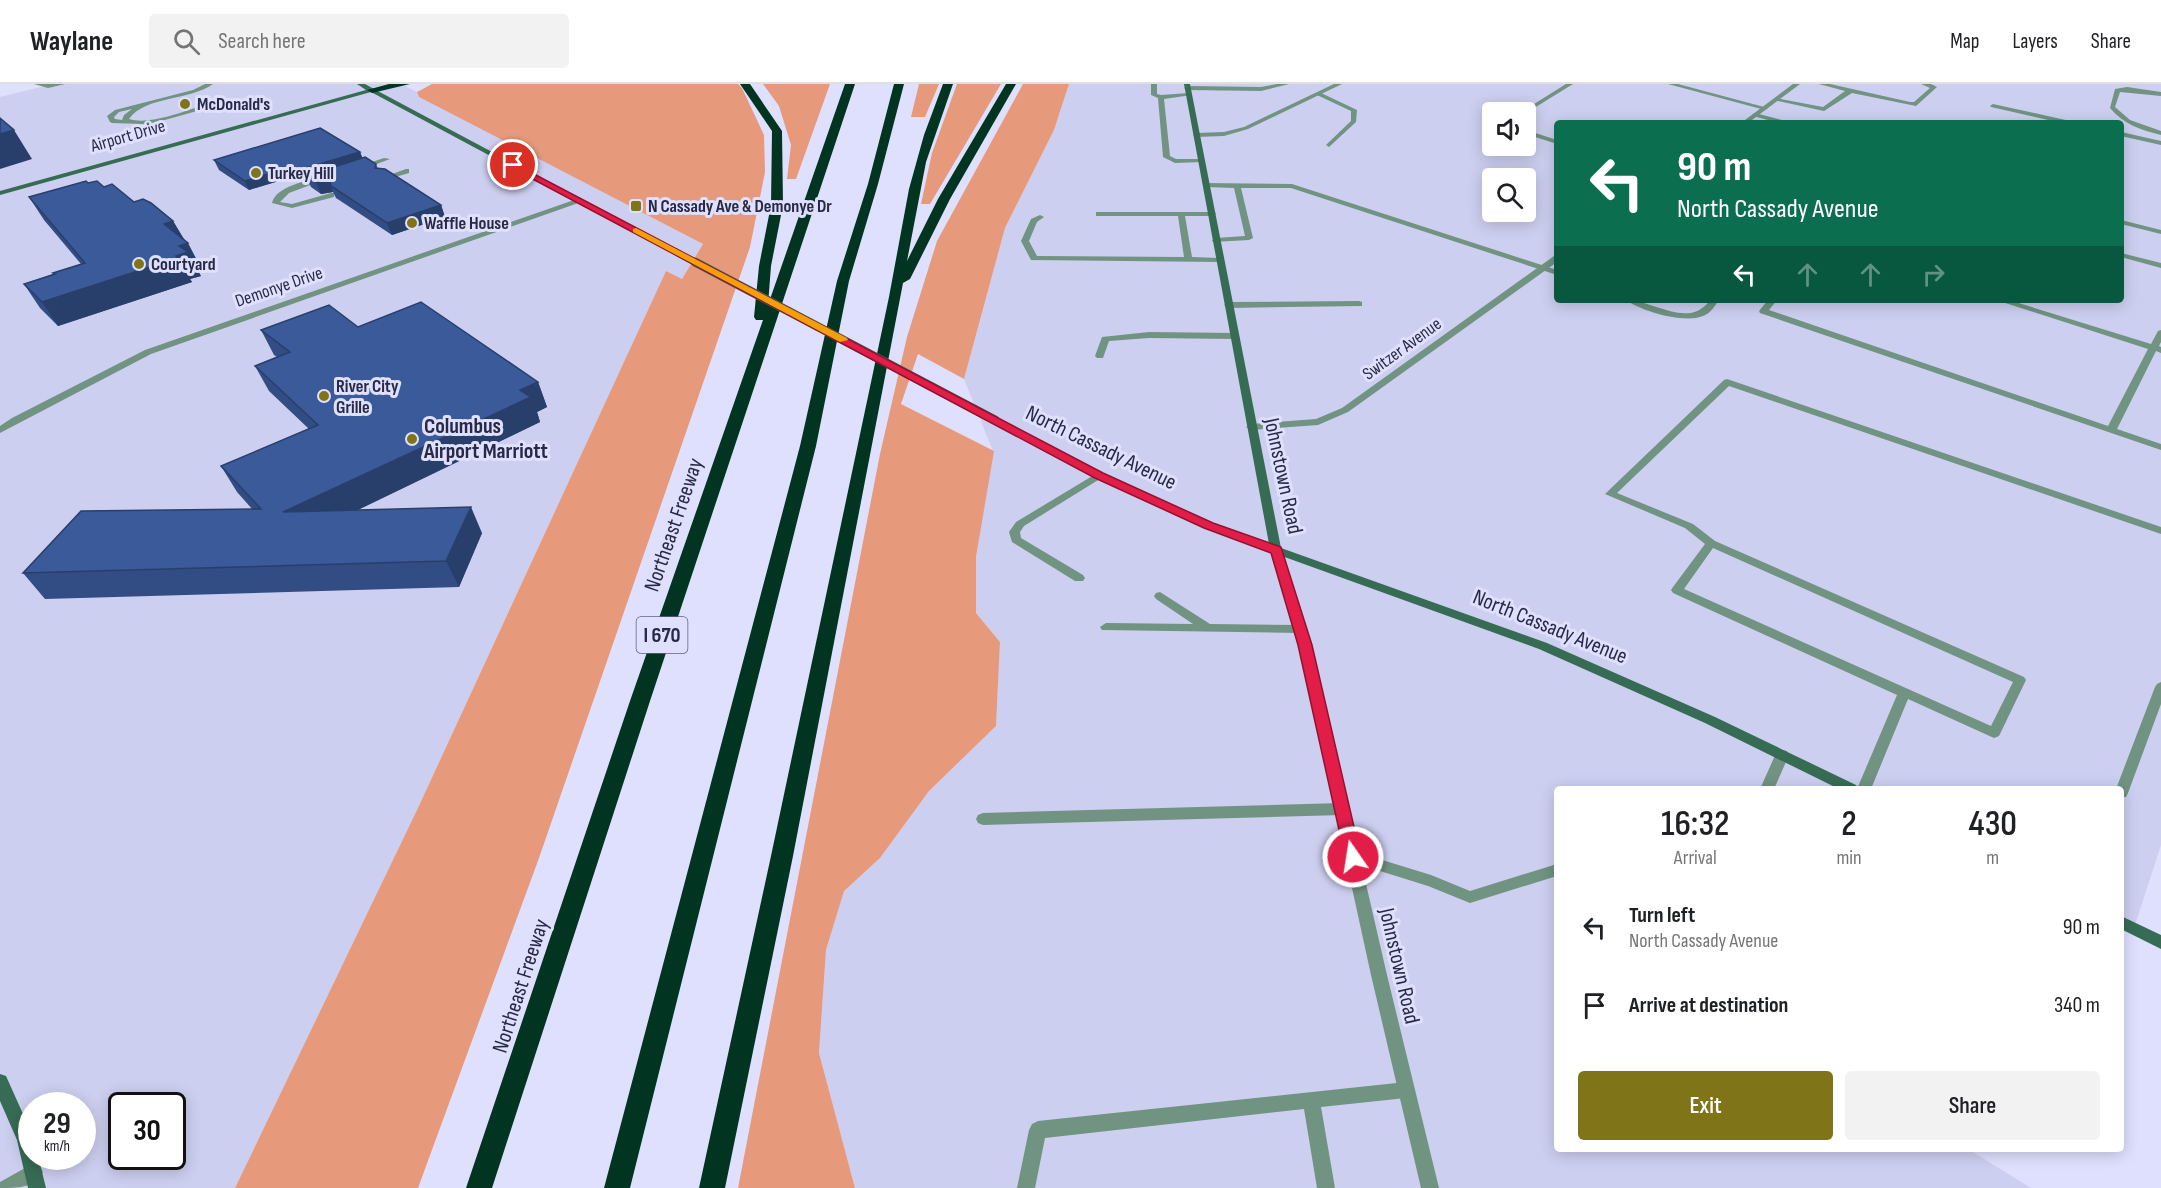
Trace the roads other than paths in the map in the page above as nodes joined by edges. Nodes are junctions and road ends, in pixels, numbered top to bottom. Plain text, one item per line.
1 (37, 84) edge
2 (62, 84) edge
3 (210, 84) edge
4 (360, 84) edge
5 (389, 84) edge
6 (405, 84) edge
7 (745, 84) edge
8 (850, 84) edge
9 (899, 84) edge
10 (948, 84) edge
11 (1011, 84) edge
12 (1154, 84) edge
13 (1286, 84) edge
14 (1339, 84) edge
15 (1569, 84) edge
16 (1671, 84) edge
17 (1797, 84) edge
18 (1822, 84) edge
19 (1924, 84) edge
20 (1188, 89) edge
21 (372, 90) junction
22 (1850, 91) junction
23 (1318, 94) junction
24 (2161, 94) edge
25 (1161, 97) junction
26 (243, 100) dead end
27 (1776, 100) junction
28 (141, 105) junction
29 (1536, 105) edge
30 (1993, 106) dead end
31 (1765, 108) junction
32 (1755, 115) junction
33 (1748, 120) edge
34 (1775, 120) edge
35 (2056, 120) edge
36 (127, 122) junction
37 (2161, 133) edge
38 (1196, 135) junction
39 (1536, 135) edge
40 (2124, 135) edge
41 (1554, 141) edge
42 (2161, 143) edge
43 (1329, 145) dead end
44 (386, 159) dead end
45 (1201, 161) junction
46 (354, 169) edge
47 (406, 171) dead end
48 (332, 176) edge
49 (385, 178) edge
50 (1206, 185) junction
51 (1237, 185) junction
52 (0, 193) edge
53 (331, 195) edge
54 (580, 201) junction
55 (1099, 214) dead end
56 (1182, 214) junction
57 (1212, 214) junction
58 (1040, 217) dead end
59 (2124, 223) edge
60 (2161, 232) edge
61 (1215, 240) junction
62 (2124, 256) edge
63 (1188, 260) junction
64 (1219, 260) junction
65 (1554, 260) edge
66 (2161, 266) edge
67 (1542, 269) junction
68 (1554, 272) edge
69 (895, 297) junction
70 (1638, 303) edge
71 (1712, 303) edge
72 (1770, 303) edge
73 (2010, 303) edge
74 (1359, 304) dead end
75 (1228, 305) junction
76 (2161, 333) edge
77 (1233, 336) junction
78 (2158, 349) edge
79 (1100, 356) dead end
80 (758, 360) junction
81 (1251, 427) junction
82 (0, 430) edge
83 (2111, 430) junction
84 (2161, 447) edge
85 (1099, 475) junction
86 (2161, 531) edge
87 (1711, 543) junction
88 (1276, 550) junction
89 (1080, 578) dead end
90 (1160, 596) dead end
91 (1106, 627) dead end
92 (1206, 627) junction
93 (1300, 629) junction
94 (2161, 687) edge
95 (1904, 694) junction
96 (1782, 755) junction
97 (1768, 786) edge
98 (1845, 786) edge
99 (1865, 786) edge
100 (2124, 786) edge
101 (1342, 809) junction
102 (983, 819) dead end
103 (1353, 857) junction
104 (1554, 871) edge
105 (2124, 924) edge
106 (2161, 942) edge
107 (0, 1082) edge
108 (1406, 1090) junction
109 (1311, 1099) junction
110 (36, 1180) edge
111 (6, 1188) edge
112 (479, 1188) edge
113 (617, 1188) edge
114 (712, 1188) edge
115 (1026, 1188) edge
116 (1326, 1188) edge
117 (1430, 1188) edge

1 - 2 street
3 - 28 street
4 - 21 main road, North Cassady Avenue
5 - 21 highway
6 - 21 highway
7 - 80 highway
8 - 80 highway, Northeast Freeway / I 670
9 - 113 highway
10 - 69 highway
11 - 69 highway
12 - 25 street
13 - 20 street
14 - 23 street
15 - 29 street
16 - 31 street
17 - 27 street
18 - 22 street
19 - 22 street
20 - 25 street
20 - 38 main road, Johnstown Road
21 - 52 main road, Airport Drive
21 - 54 main road, North Cassady Avenue
22 - 27 street
23 - 38 street
23 - 43 street
24 - 37 street
25 - 45 street
26 - 36 street
27 - 31 street
28 - 36 street
28 - 36 street
30 - 35 street
31 - 32 street
32 - 33 street
32 - 34 street
38 - 45 main road, Johnstown Road
39 - 41 street
40 - 42 street
44 - 46 street
45 - 50 main road, Johnstown Road
47 - 49 street
48 - 53 street
50 - 51 street
50 - 57 main road, Johnstown Road
51 - 61 street
51 - 67 street
54 - 82 street, Demonye Drive
54 - 85 main road, North Cassady Avenue, bridge
55 - 56 street
56 - 57 street
56 - 63 street
57 - 61 main road, Johnstown Road
58 - 63 street
59 - 60 street
61 - 64 main road, Johnstown Road
62 - 66 street
63 - 64 street
64 - 75 main road, Johnstown Road
65 - 67 street, Switzer Avenue
67 - 68 street
67 - 81 street, Switzer Avenue
69 - 114 highway
70 - 71 street
72 - 83 street
73 - 78 street
74 - 75 street
75 - 77 main road, Johnstown Road
76 - 78 street
77 - 79 street
77 - 81 main road, Johnstown Road
78 - 83 street
80 - 112 highway, Northeast Freeway / I 670
81 - 88 main road, Johnstown Road
83 - 84 street
85 - 88 main road, North Cassady Avenue
85 - 89 street
86 - 87 street
87 - 95 street
87 - 95 street
88 - 93 street, Johnstown Road
88 - 96 main road, North Cassady Avenue
90 - 92 street
91 - 92 street
92 - 93 street
93 - 101 street, Johnstown Road
94 - 100 street
95 - 99 street
96 - 97 street
96 - 98 main road, North Cassady Avenue
101 - 102 street
101 - 103 street, Johnstown Road
103 - 104 street
103 - 108 street, Johnstown Road
105 - 106 main road
107 - 110 main road
108 - 109 street
108 - 117 street, Johnstown Road
109 - 115 street
109 - 116 street
110 - 111 street

